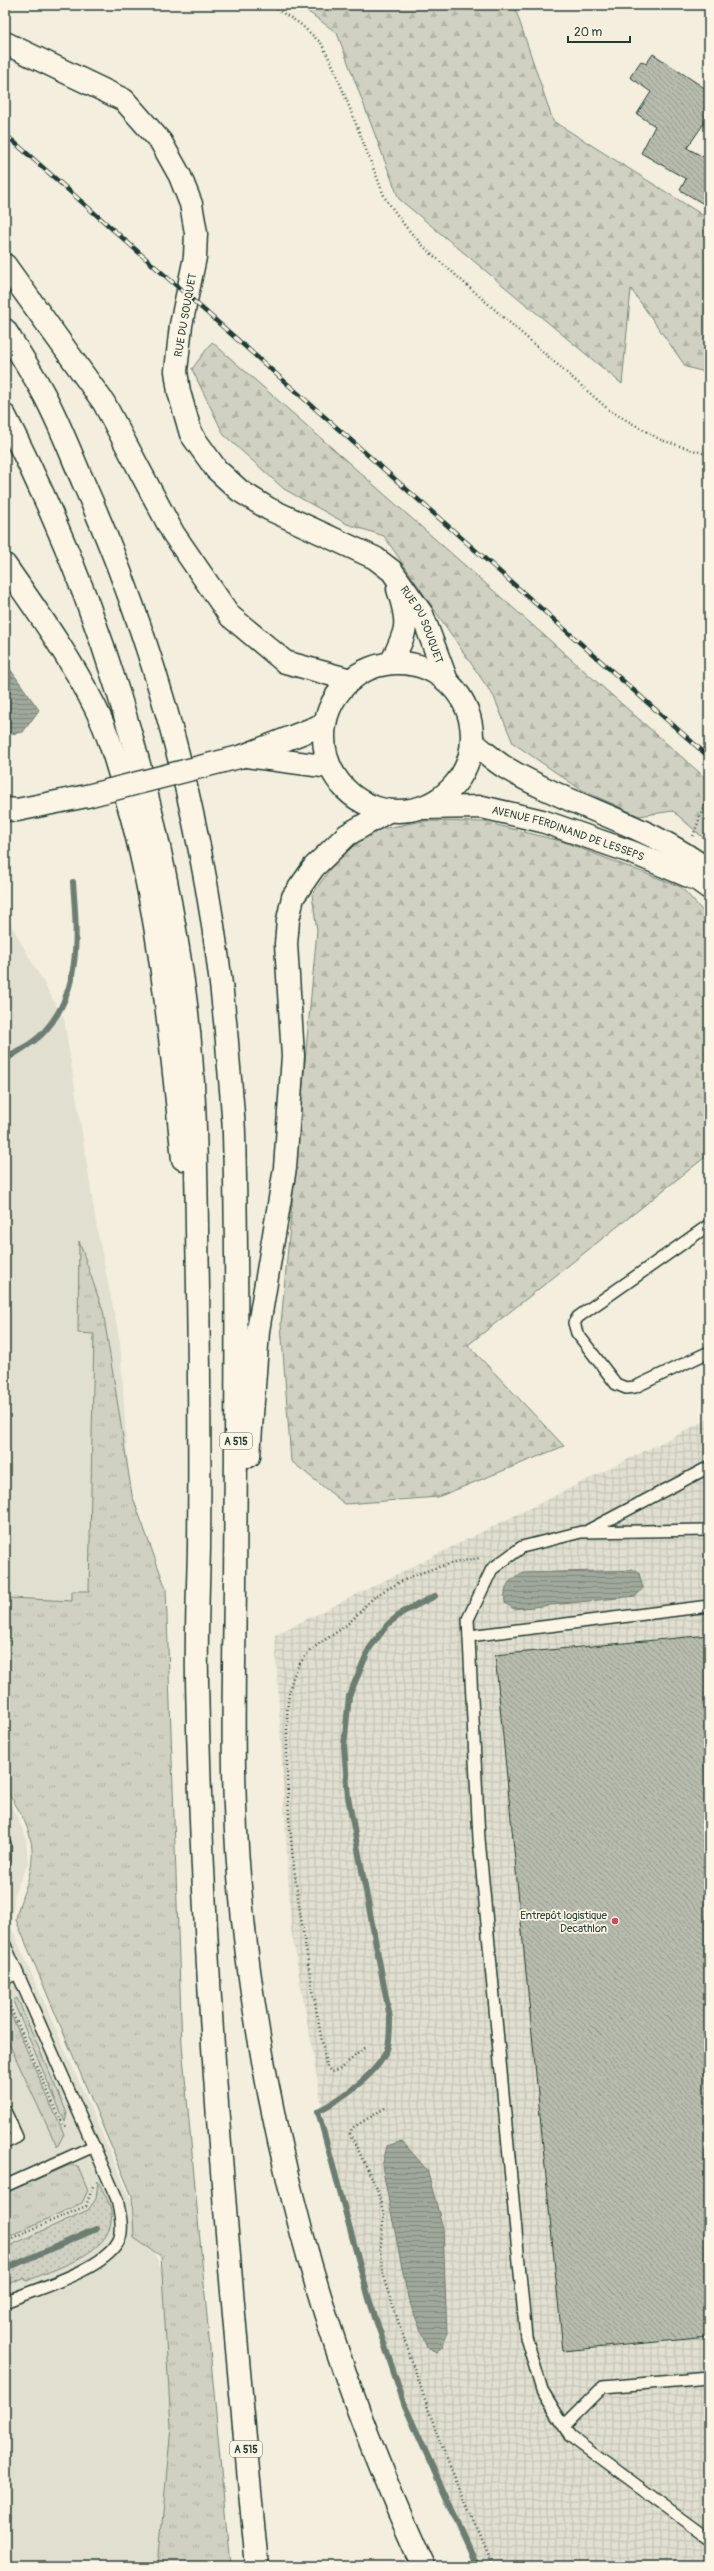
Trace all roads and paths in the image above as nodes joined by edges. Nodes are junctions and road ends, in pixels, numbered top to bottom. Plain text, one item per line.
1 (270, 5) edge
2 (5, 43) edge
3 (5, 265) edge
4 (5, 330) edge
5 (5, 416) edge
6 (709, 456) edge
7 (5, 565) edge
8 (392, 571) junction
9 (391, 663) junction
10 (351, 680) junction
11 (447, 681) junction
12 (325, 724) junction
13 (472, 742) junction
14 (243, 756) junction
15 (330, 767) junction
16 (709, 793) edge
17 (420, 808) junction
18 (5, 809) edge
19 (388, 811) junction
20 (686, 853) junction
21 (706, 883) edge
22 (709, 1225) edge
23 (198, 1293) junction
24 (709, 1352) edge
25 (709, 1467) edge
26 (709, 1530) edge
27 (586, 1532) junction
28 (508, 1557) junction
29 (709, 1606) edge
30 (469, 1636) junction
31 (234, 1747) junction
32 (5, 1844) edge
33 (5, 1861) edge
34 (5, 1945) edge
35 (17, 1973) junction
36 (5, 1979) edge
37 (5, 1996) edge
38 (364, 2048) dead end
39 (385, 2108) dead end
40 (5, 2111) edge
41 (88, 2132) junction
42 (5, 2143) edge
43 (94, 2146) junction
44 (78, 2153) junction
45 (5, 2186) edge
46 (5, 2241) edge
47 (5, 2302) edge
48 (709, 2378) edge
49 (564, 2426) junction
50 (709, 2539) edge
51 (257, 2566) edge
52 (423, 2566) edge
53 (492, 2566) edge
54 (646, 2566) edge
55 (660, 2566) edge

1 - 6 path
2 - 8 main road, RUE DU SOUQUET
3 - 10 main road
4 - 31 main road, A 515
5 - 23 main road, A 515
7 - 23 main road
8 - 9 main road, RUE DU SOUQUET
8 - 11 main road, RUE DU SOUQUET
9 - 10 main road
9 - 11 main road
10 - 12 main road
11 - 13 main road
12 - 14 main road
12 - 15 main road
13 - 17 main road
13 - 20 main road, AVENUE FERDINAND DE LESSEPS
14 - 15 main road
14 - 18 main road, bridge
15 - 19 main road
16 - 20 path
17 - 19 main road
17 - 21 main road, AVENUE FERDINAND DE LESSEPS
19 - 31 main road
20 - 21 main road, AVENUE FERDINAND DE LESSEPS
22 - 24 lane
23 - 51 main road, A 515
25 - 27 lane
26 - 27 lane
27 - 28 lane
28 - 30 lane
28 - 38 path
29 - 30 lane
30 - 49 lane
31 - 52 main road, A 515
32 - 33 lane
34 - 35 lane
35 - 36 lane
35 - 41 lane
37 - 41 path
39 - 53 path
40 - 42 lane
41 - 43 lane
43 - 44 lane
43 - 47 lane
44 - 45 lane
44 - 46 path
48 - 49 lane
49 - 50 lane
54 - 55 path

